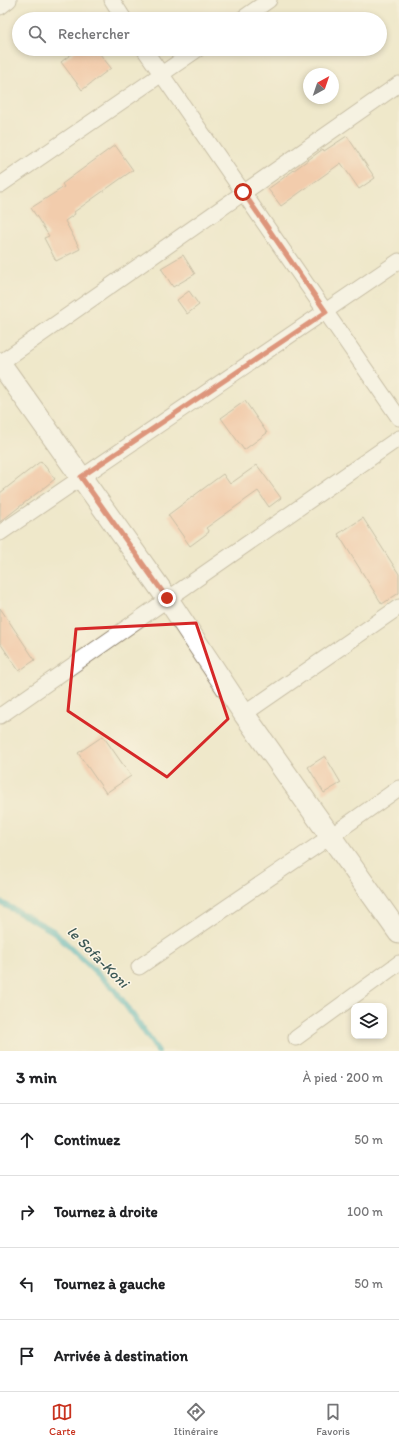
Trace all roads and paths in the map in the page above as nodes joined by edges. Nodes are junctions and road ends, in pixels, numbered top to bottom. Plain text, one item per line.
1 (9, 0) edge
2 (112, 0) edge
3 (269, 0) edge
4 (0, 6) edge
5 (120, 12) edge
6 (252, 12) edge
7 (149, 56) edge
8 (188, 56) edge
9 (161, 74) junction
10 (399, 84) edge
11 (0, 185) edge
12 (243, 192) junction
13 (399, 261) edge
14 (326, 312) junction
15 (0, 363) edge
16 (399, 418) edge
17 (399, 438) edge
18 (81, 477) junction
19 (0, 533) edge
20 (167, 598) junction
21 (399, 607) edge
22 (244, 714) junction
23 (0, 716) edge
24 (399, 788) edge
25 (331, 836) junction
26 (399, 933) edge
27 (399, 963) edge
28 (139, 967) dead end
29 (296, 1038) dead end

1 - 4 street
2 - 5 street
3 - 6 street
7 - 9 street
8 - 9 street
9 - 11 street
9 - 12 street
10 - 12 street
12 - 14 street
12 - 15 street
13 - 14 street
14 - 16 street
14 - 18 street
15 - 18 street
17 - 20 street
18 - 19 street
18 - 20 street
20 - 22 street
20 - 23 street
21 - 22 street
22 - 25 street
24 - 25 street
25 - 26 street
25 - 28 street
27 - 29 street

